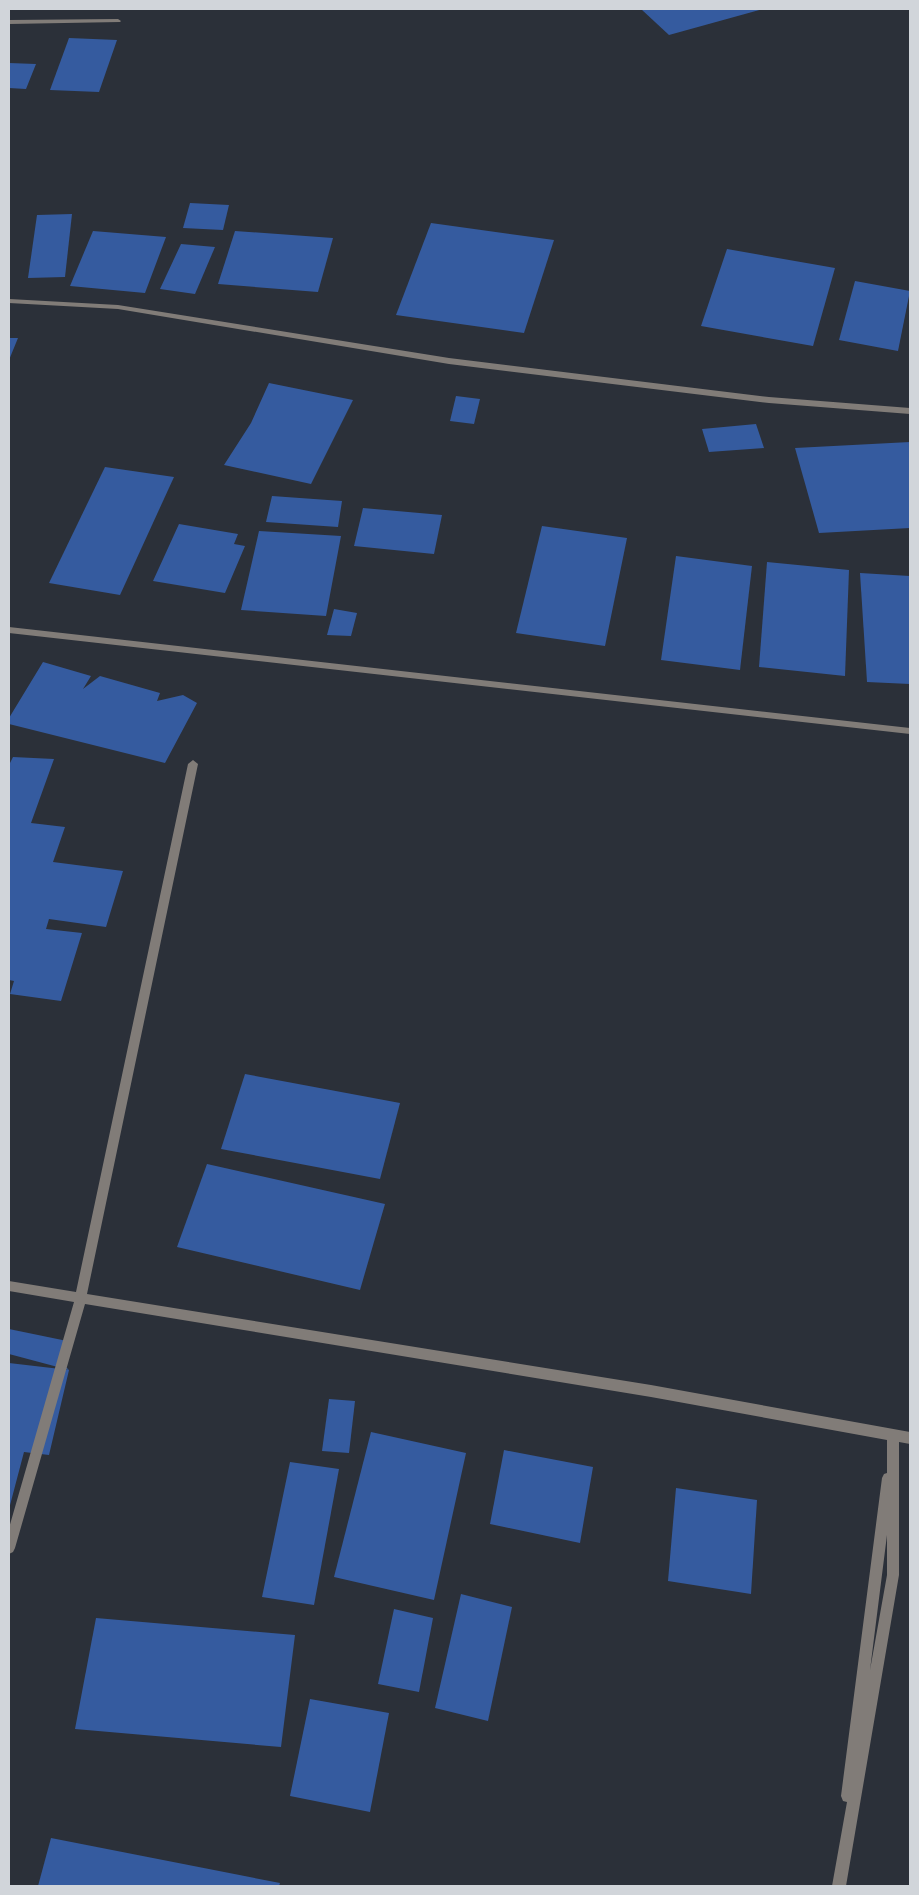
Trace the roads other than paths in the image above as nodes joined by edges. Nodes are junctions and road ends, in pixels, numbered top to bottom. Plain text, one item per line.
1 (118, 21) dead end
2 (9, 22) edge
3 (9, 301) edge
4 (910, 411) edge
5 (9, 630) edge
6 (910, 730) edge
7 (193, 764) dead end
8 (9, 1286) edge
9 (81, 1297) junction
10 (893, 1436) junction
11 (910, 1438) edge
12 (9, 1548) edge
13 (838, 1886) edge

1 - 2 street
3 - 4 street
5 - 6 street
7 - 9 street
8 - 9 street
9 - 10 street
9 - 12 street
10 - 11 street
10 - 13 street
10 - 13 street

